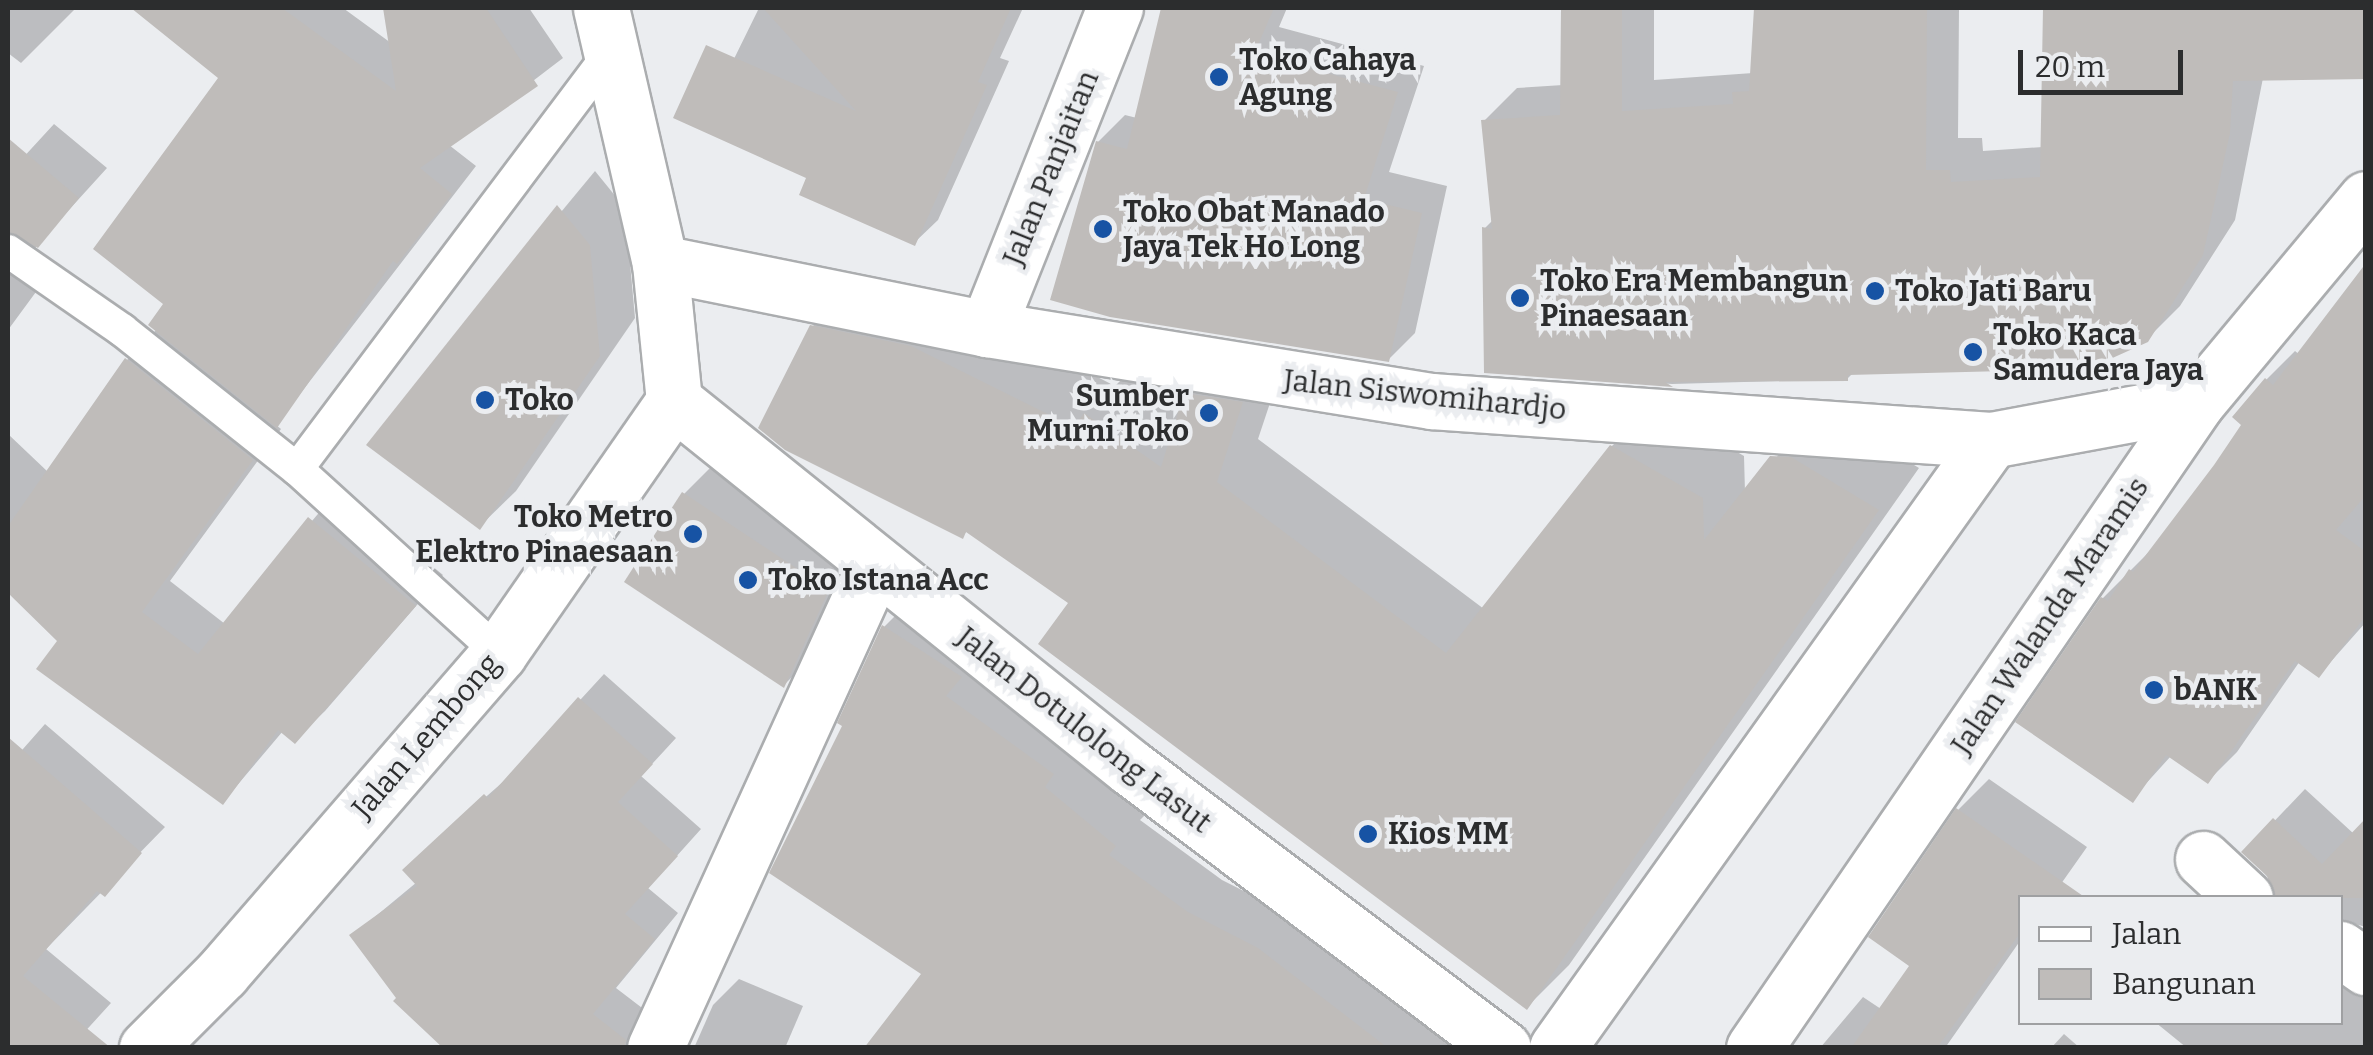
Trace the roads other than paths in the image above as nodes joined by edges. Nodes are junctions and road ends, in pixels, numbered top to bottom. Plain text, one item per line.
1 (1115, 8) edge
2 (605, 30) edge
3 (2366, 199) edge
4 (8, 251) edge
5 (660, 263) junction
6 (987, 329) junction
7 (674, 401) junction
8 (2197, 402) junction
9 (1991, 440) junction
10 (297, 468) junction
11 (874, 566) junction
12 (499, 653) junction
13 (2204, 859) dead end
14 (2242, 895) edge
15 (2343, 950) edge
16 (2366, 967) edge
17 (148, 1048) edge
18 (656, 1048) edge
19 (1504, 1048) edge
20 (1556, 1048) edge
21 (1754, 1048) edge

1 - 6 main road, Jalan Panjaitan
2 - 5 main road
2 - 10 lane
3 - 8 main road, Jalan Walanda Maramis
4 - 10 lane
5 - 6 main road, Jalan Siswomihardjo
5 - 7 main road
6 - 9 main road, Jalan Siswomihardjo
7 - 11 main road, Jalan Dotulolong Lasut
7 - 12 main road, Jalan Lembong
8 - 9 main road, Jalan Siswomihardjo
8 - 21 main road, Jalan Walanda Maramis
9 - 20 main road
10 - 12 lane
11 - 18 main road
11 - 19 main road, Jalan Dotulolong Lasut
12 - 17 main road, Jalan Lembong
13 - 14 main road
15 - 16 main road

